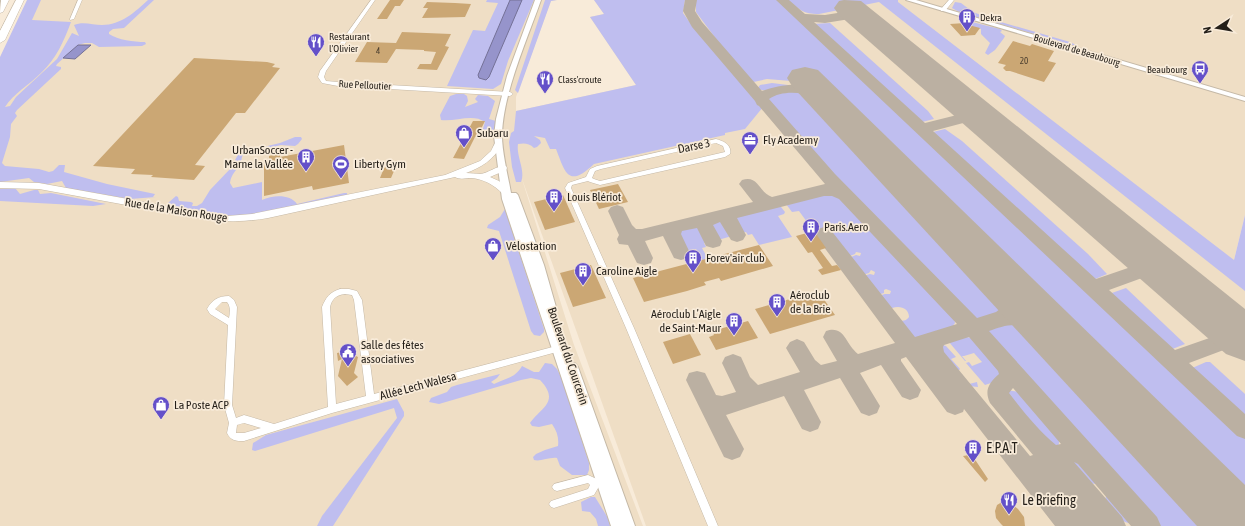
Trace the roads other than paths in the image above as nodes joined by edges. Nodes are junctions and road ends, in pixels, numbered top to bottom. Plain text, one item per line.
1 (5, 0) edge
2 (20, 0) edge
3 (80, 0) edge
4 (373, 0) edge
5 (538, 0) edge
6 (544, 0) edge
7 (909, 0) edge
8 (952, 0) edge
9 (0, 10) edge
10 (943, 10) junction
11 (72, 19) dead end
12 (0, 40) edge
13 (508, 94) junction
14 (1245, 99) edge
15 (499, 147) junction
16 (480, 164) junction
17 (503, 168) junction
18 (480, 176) junction
19 (446, 177) junction
20 (589, 178) junction
21 (0, 185) edge
22 (506, 190) junction
23 (232, 324) dead end
24 (561, 348) junction
25 (370, 399) junction
26 (332, 409) junction
27 (233, 423) junction
28 (273, 427) junction
29 (604, 482) junction
30 (557, 487) dead end
31 (554, 504) dead end
32 (618, 526) edge
33 (628, 526) edge
34 (713, 526) edge

1 - 9 highway
2 - 12 highway
3 - 11 street
4 - 13 street, Rue Pelloutier
5 - 13 main road, Boulevard du Courcerin
6 - 13 main road, Boulevard du Courcerin
7 - 10 main road, Boulevard de Beaubourg
8 - 10 street
10 - 14 main road, Boulevard de Beaubourg
13 - 15 main road, Boulevard du Courcerin
15 - 16 street
15 - 17 main road, Boulevard du Courcerin
16 - 17 street
16 - 19 street
17 - 18 street
17 - 22 main road, Boulevard du Courcerin
18 - 19 street
18 - 22 street
19 - 21 street, Rue de la Maison Rouge
20 - 20 street, Darse 3
20 - 34 street
22 - 24 main road, Boulevard du Courcerin
23 - 27 street, Allée Lech Walesa
24 - 25 street, Allée Lech Walesa
24 - 29 main road, Boulevard du Courcerin
25 - 26 street, Allée Lech Walesa
25 - 26 street
26 - 28 street, Allée Lech Walesa
27 - 28 street
27 - 28 street, Allée Lech Walesa
29 - 30 street
29 - 31 street
29 - 32 main road, Boulevard du Courcerin
29 - 33 main road, Boulevard du Courcerin

